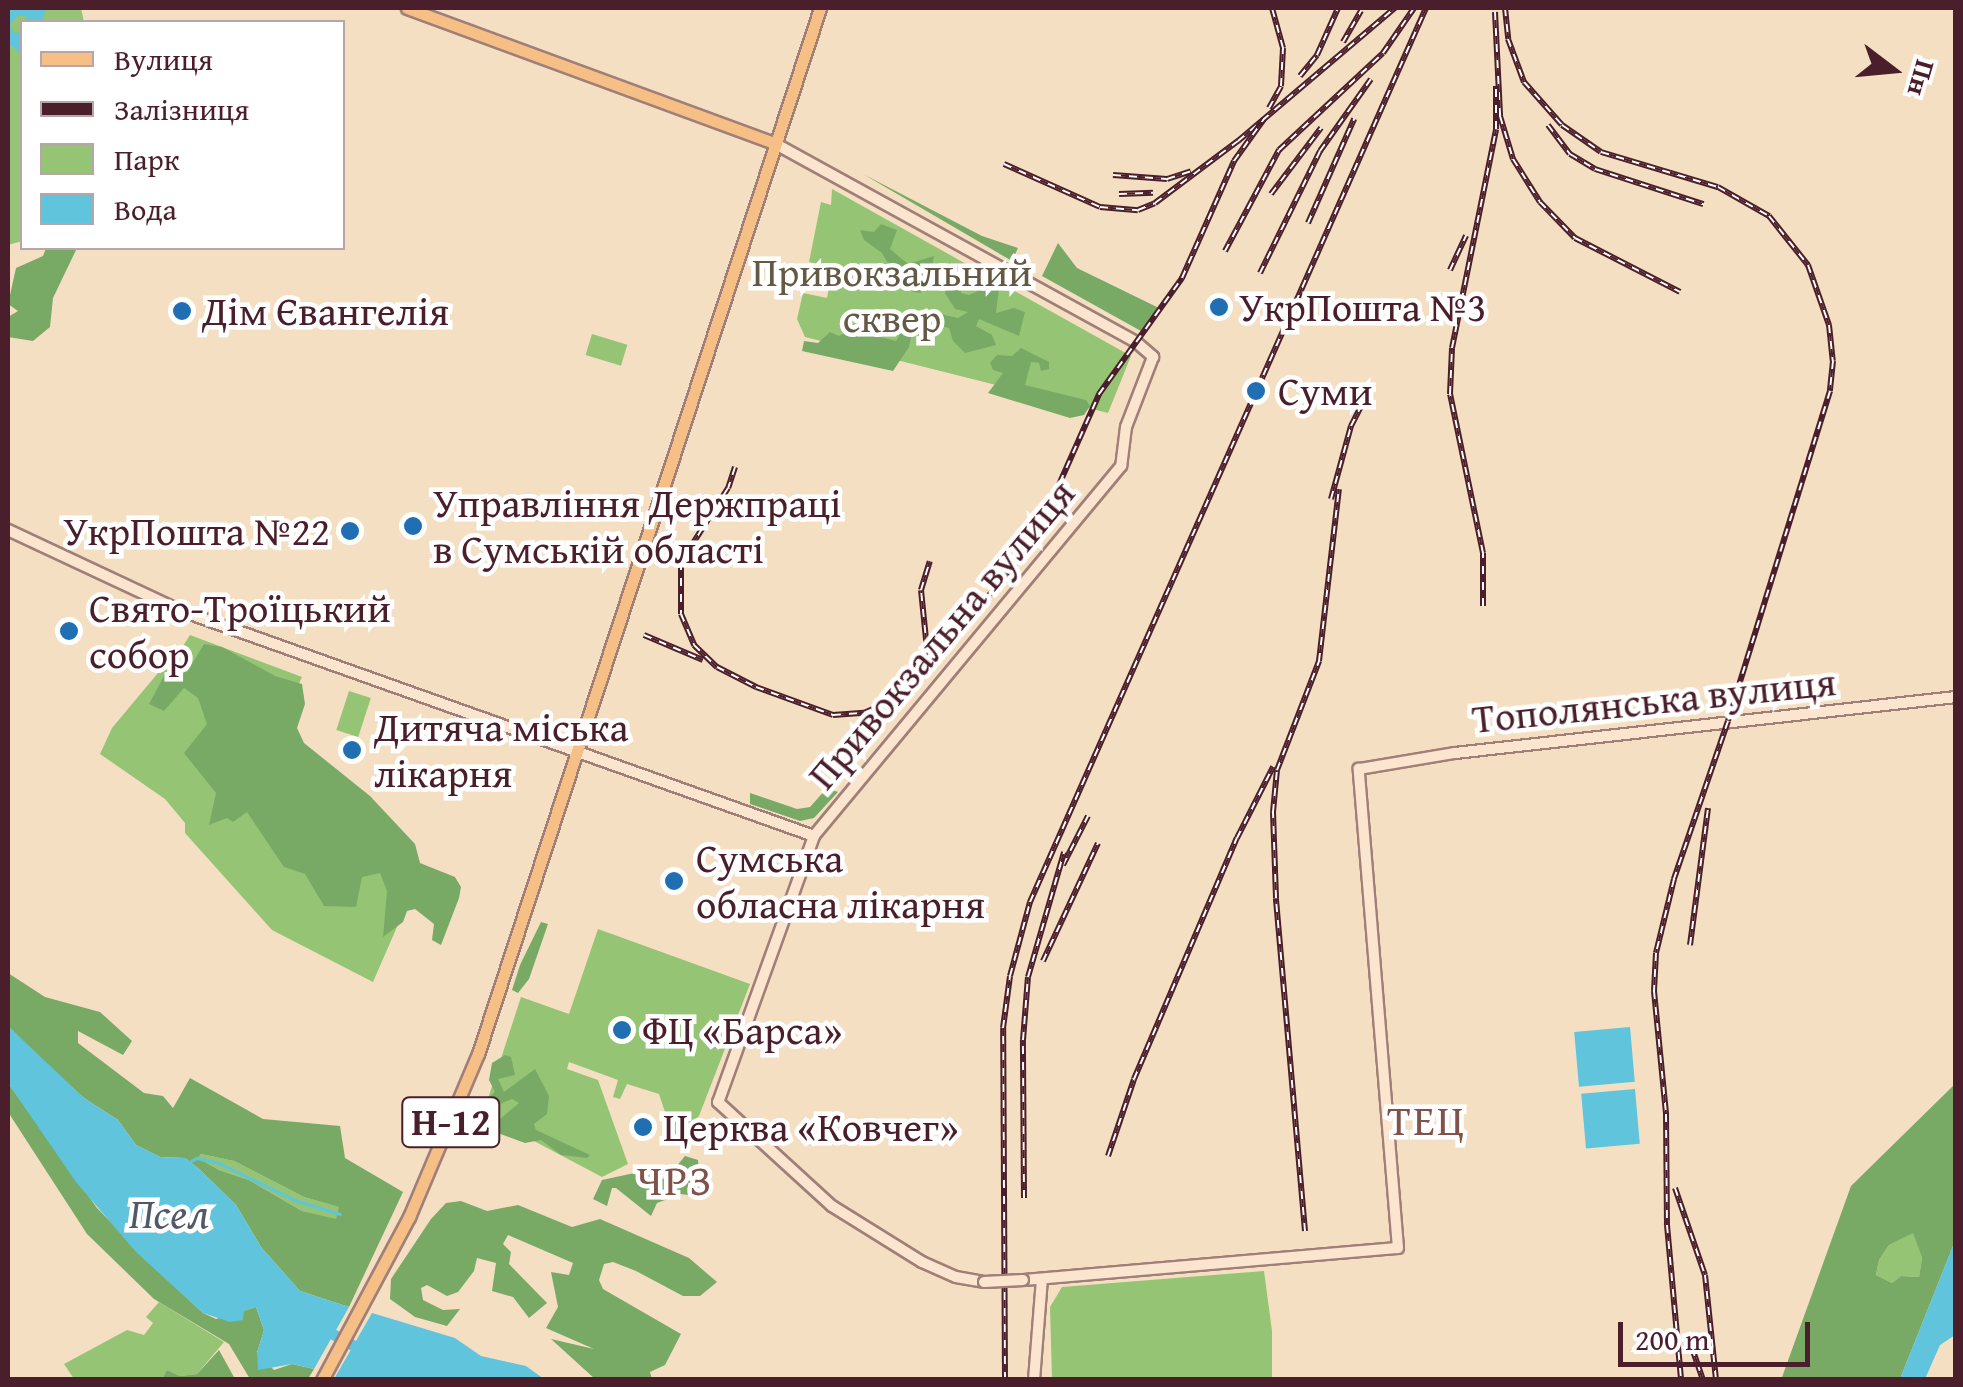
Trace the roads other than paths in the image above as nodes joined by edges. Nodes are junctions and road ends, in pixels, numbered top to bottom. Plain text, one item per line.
1 (407, 8) edge
2 (820, 8) edge
3 (774, 143) junction
4 (8, 530) edge
5 (1956, 697) edge
6 (576, 755) junction
7 (1359, 769) joint
8 (814, 836) junction
9 (1042, 1279) junction
10 (322, 1380) edge
11 (1034, 1380) edge

1 - 3 main road
2 - 3 main road
3 - 6 main road
3 - 8 main road, Привокзальна вулиця
4 - 6 main road
5 - 7 main road, Тополянська вулиця
6 - 8 main road
6 - 10 main road, Н-12
7 - 9 main road, Привокзальна вулиця
8 - 9 main road, Привокзальна вулиця, bridge
9 - 11 main road

